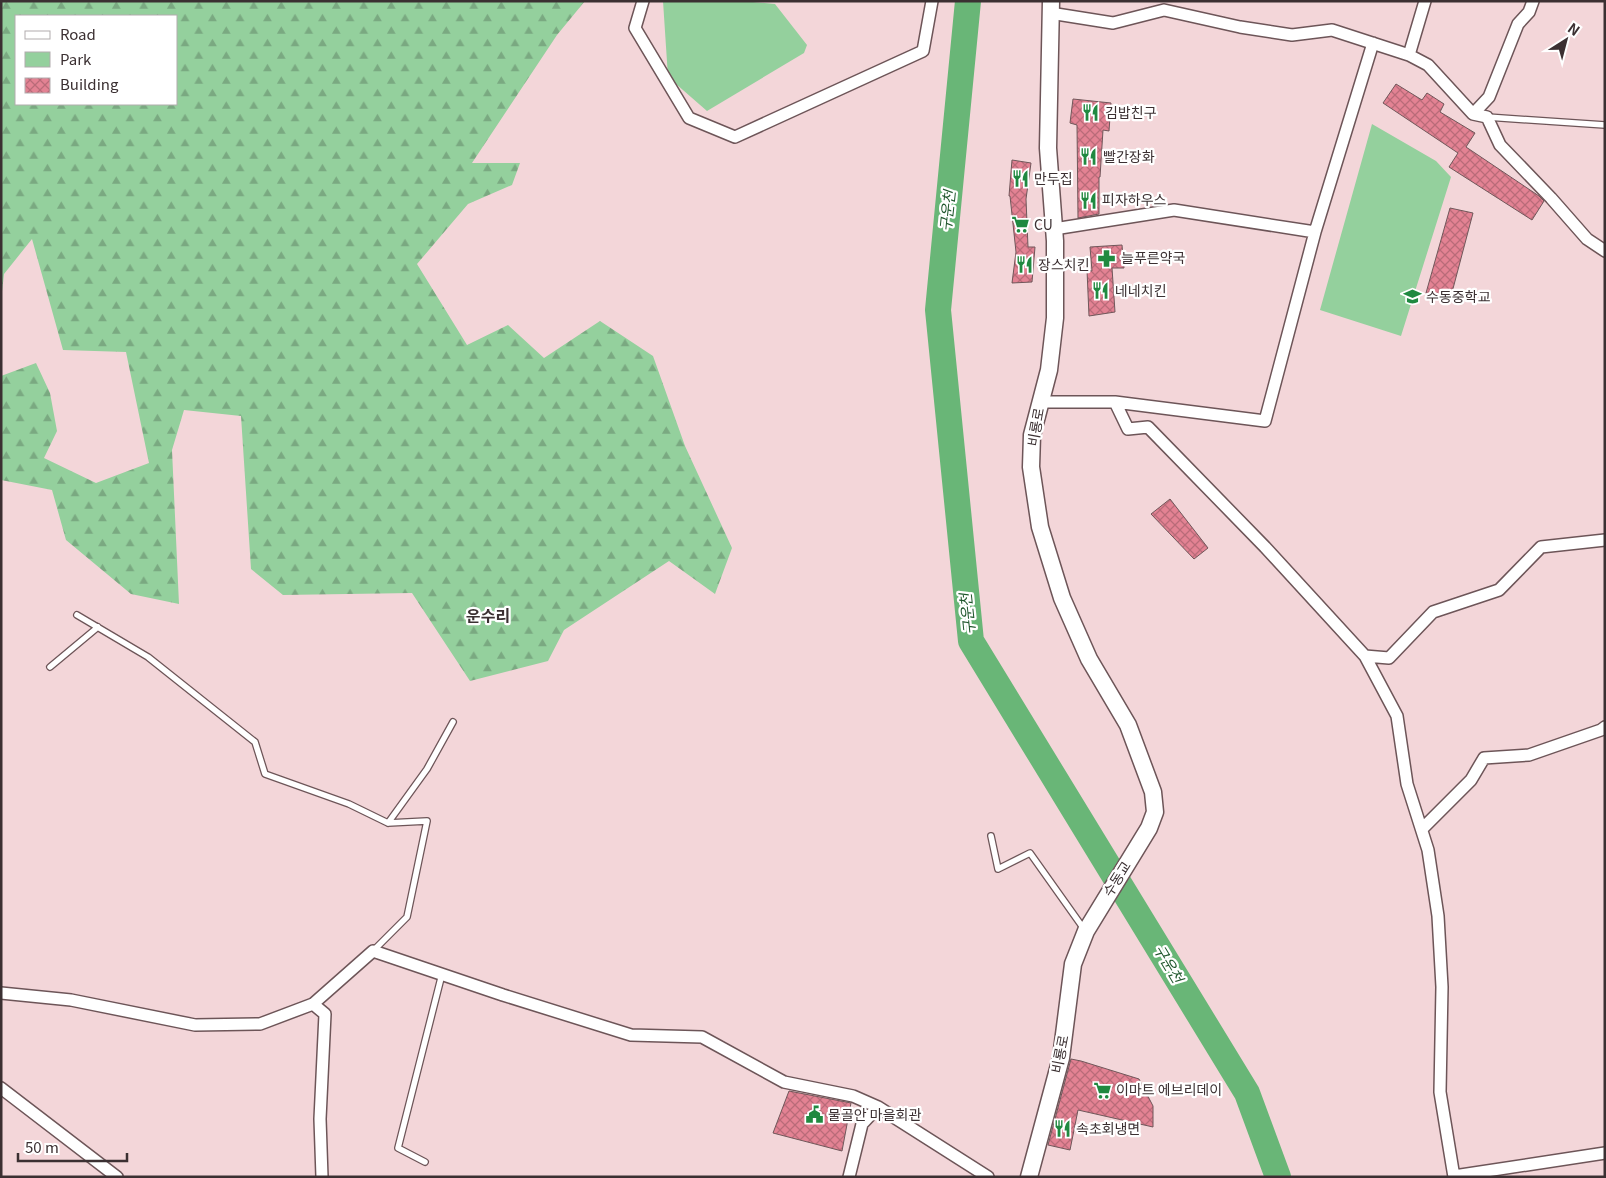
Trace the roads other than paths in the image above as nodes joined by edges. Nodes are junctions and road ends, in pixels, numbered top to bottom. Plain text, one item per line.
1 (643, 1) edge
2 (932, 1) edge
3 (1425, 1) edge
4 (1533, 1) edge
5 (1050, 7) edge
6 (1373, 43) junction
7 (1409, 56) junction
8 (1473, 114) junction
9 (1487, 117) junction
10 (1605, 125) edge
11 (1054, 229) junction
12 (1315, 232) junction
13 (1605, 251) edge
14 (1041, 402) junction
15 (1115, 402) junction
16 (1605, 540) edge
17 (78, 615) dead end
18 (98, 627) junction
19 (1365, 656) junction
20 (50, 667) dead end
21 (453, 722) dead end
22 (1605, 727) edge
23 (388, 823) junction
24 (1149, 828) joint
25 (1422, 829) junction
26 (991, 836) dead end
27 (1086, 930) junction
28 (373, 951) junction
29 (442, 974) junction
30 (1, 994) edge
31 (313, 1004) junction
32 (1, 1088) edge
33 (878, 1107) junction
34 (1605, 1153) edge
35 (425, 1162) dead end
36 (1454, 1176) edge
37 (116, 1177) edge
38 (322, 1177) edge
39 (849, 1177) edge
40 (988, 1177) edge
41 (1029, 1177) edge

1 - 2 street
3 - 7 street
4 - 8 street
5 - 6 street
5 - 11 main road, 비룡로
6 - 7 street
6 - 12 street
7 - 8 street
8 - 9 street
9 - 10 lane
9 - 13 street
11 - 12 street
11 - 14 main road, 비룡로
12 - 15 street
14 - 15 street
14 - 24 main road, 비룡로
15 - 19 street
16 - 19 street
17 - 18 lane
18 - 20 lane
18 - 23 lane
19 - 25 street
21 - 23 lane
22 - 25 street
23 - 28 lane
24 - 27 main road, 수동교
25 - 36 street
26 - 27 lane
27 - 41 main road, 비룡로
28 - 29 street
28 - 31 street
29 - 33 street
29 - 35 lane
30 - 31 street
31 - 38 street
32 - 37 street
33 - 39 street
33 - 40 street
34 - 36 street

